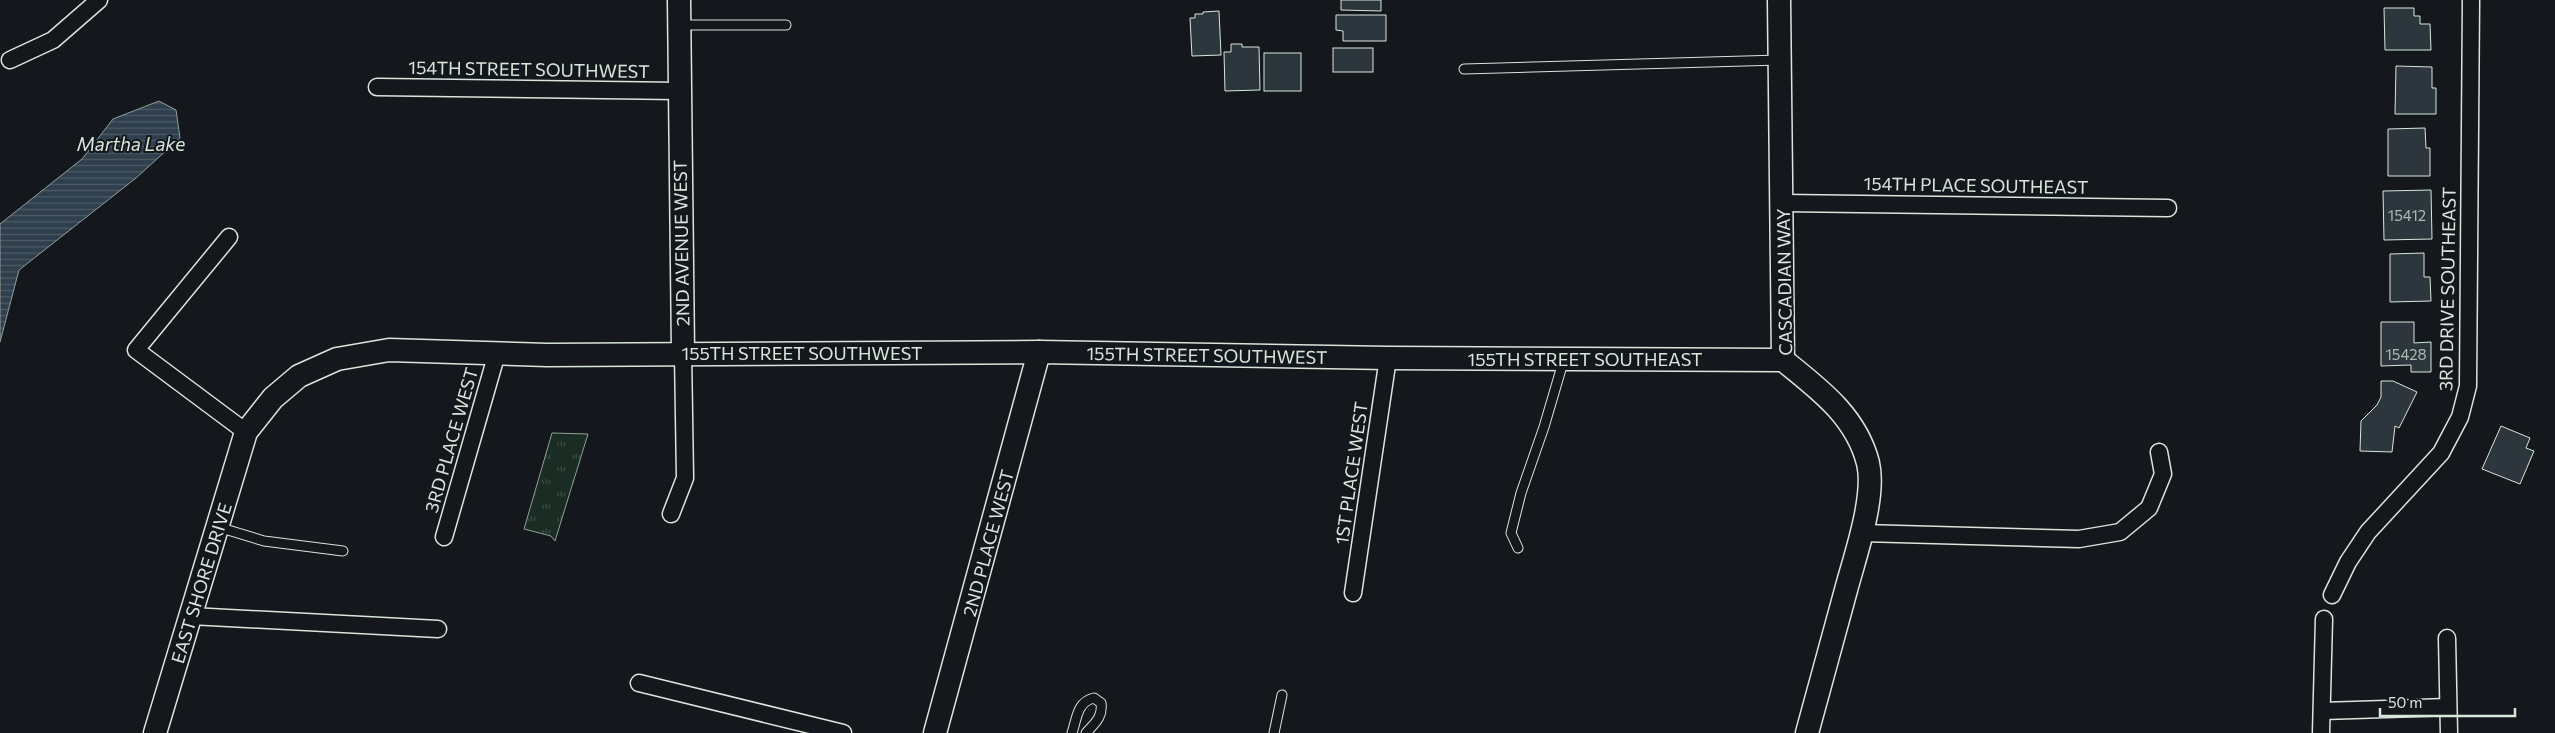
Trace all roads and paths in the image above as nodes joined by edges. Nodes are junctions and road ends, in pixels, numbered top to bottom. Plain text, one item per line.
1 (99, 0) edge
2 (679, 0) edge
3 (1779, 0) edge
4 (2471, 0) edge
5 (679, 25) junction
6 (786, 25) dead end
7 (10, 60) dead end
8 (1780, 60) junction
9 (1464, 69) dead end
10 (377, 87) dead end
11 (680, 91) junction
12 (1782, 203) junction
13 (2168, 208) dead end
14 (229, 237) dead end
15 (1039, 352) junction
16 (497, 353) junction
17 (683, 353) junction
18 (1388, 358) junction
19 (1564, 359) junction
20 (1782, 360) junction
21 (246, 432) junction
22 (2159, 452) dead end
23 (671, 514) dead end
24 (218, 527) junction
25 (1862, 533) junction
26 (444, 538) dead end
27 (1518, 548) dead end
28 (343, 551) dead end
29 (1353, 593) dead end
30 (2332, 595) dead end
31 (191, 616) junction
32 (2324, 619) dead end
33 (438, 629) dead end
34 (2447, 638) dead end
35 (639, 683) dead end
36 (1282, 695) dead end
37 (2448, 707) junction
38 (2323, 712) junction
39 (155, 733) edge
40 (843, 733) edge
41 (935, 733) edge
42 (1072, 733) edge
43 (1086, 733) edge
44 (1274, 733) edge
45 (1807, 733) edge
46 (2321, 733) edge
47 (2449, 733) edge

1 - 7 street
2 - 5 street, 2ND AVENUE WEST
3 - 8 street, CASCADIAN WAY
4 - 30 street, 3RD DRIVE SOUTHEAST
5 - 6 lane
5 - 11 street, 2ND AVENUE WEST
8 - 9 lane
8 - 12 street, CASCADIAN WAY
10 - 11 street, 154TH STREET SOUTHWEST
11 - 17 street, 2ND AVENUE WEST
12 - 13 street, 154TH PLACE SOUTHEAST
12 - 20 street, CASCADIAN WAY
14 - 21 street
15 - 17 street, 155TH STREET SOUTHWEST
15 - 18 street, 155TH STREET SOUTHWEST
15 - 41 street, 2ND PLACE WEST
16 - 17 street, 155TH STREET SOUTHWEST
16 - 21 street, 155TH STREET SOUTHWEST
16 - 26 street, 3RD PLACE WEST
17 - 23 street, 2ND AVENUE WEST
18 - 19 street, 155TH STREET SOUTHEAST
18 - 29 street, 1ST PLACE WEST
19 - 20 street, 155TH STREET SOUTHEAST
19 - 27 lane
20 - 25 street, CASCADIAN WAY
21 - 24 street, EAST SHORE DRIVE
22 - 25 street
24 - 28 lane
24 - 31 street, EAST SHORE DRIVE
25 - 45 street, CASCADIAN WAY
31 - 33 street
31 - 39 street, EAST SHORE DRIVE
32 - 38 street
34 - 37 street
35 - 40 street
36 - 44 lane
37 - 38 street
37 - 47 street
38 - 46 street
42 - 43 lane

